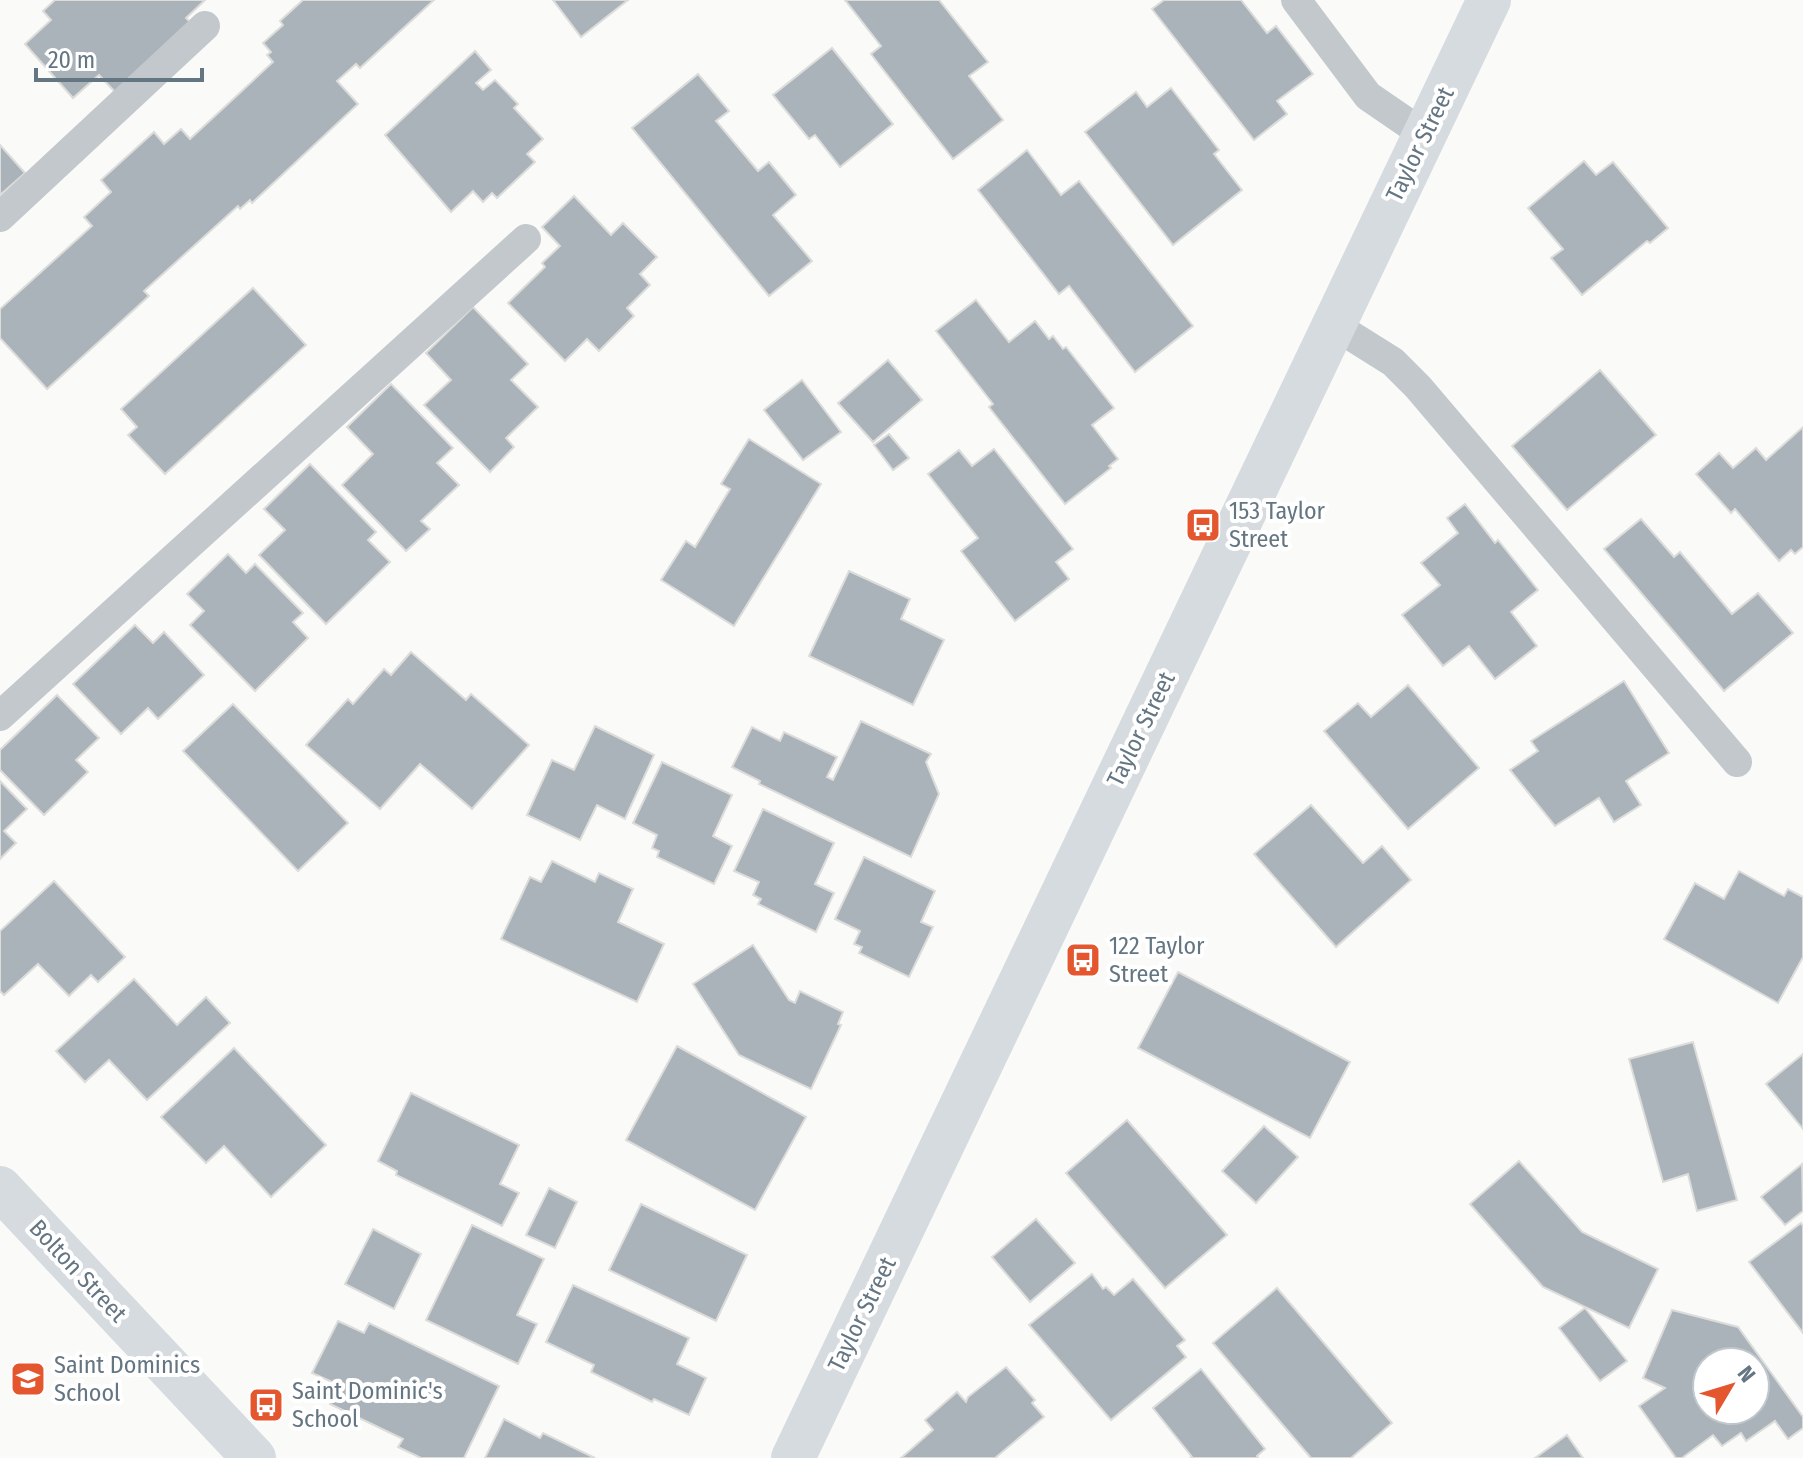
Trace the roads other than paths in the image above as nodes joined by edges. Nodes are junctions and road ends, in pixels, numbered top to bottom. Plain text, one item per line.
1 (1296, 0) edge
2 (1489, 0) edge
3 (205, 26) dead end
4 (1425, 135) junction
5 (0, 217) edge
6 (526, 239) dead end
7 (1334, 325) junction
8 (0, 716) edge
9 (1737, 762) dead end
10 (0, 1188) edge
11 (254, 1458) edge
12 (793, 1458) edge

1 - 4 lane
2 - 4 street, Taylor Street
3 - 5 lane
4 - 7 street, Taylor Street
6 - 8 lane
7 - 9 lane
7 - 12 street, Taylor Street
10 - 11 street, Bolton Street

